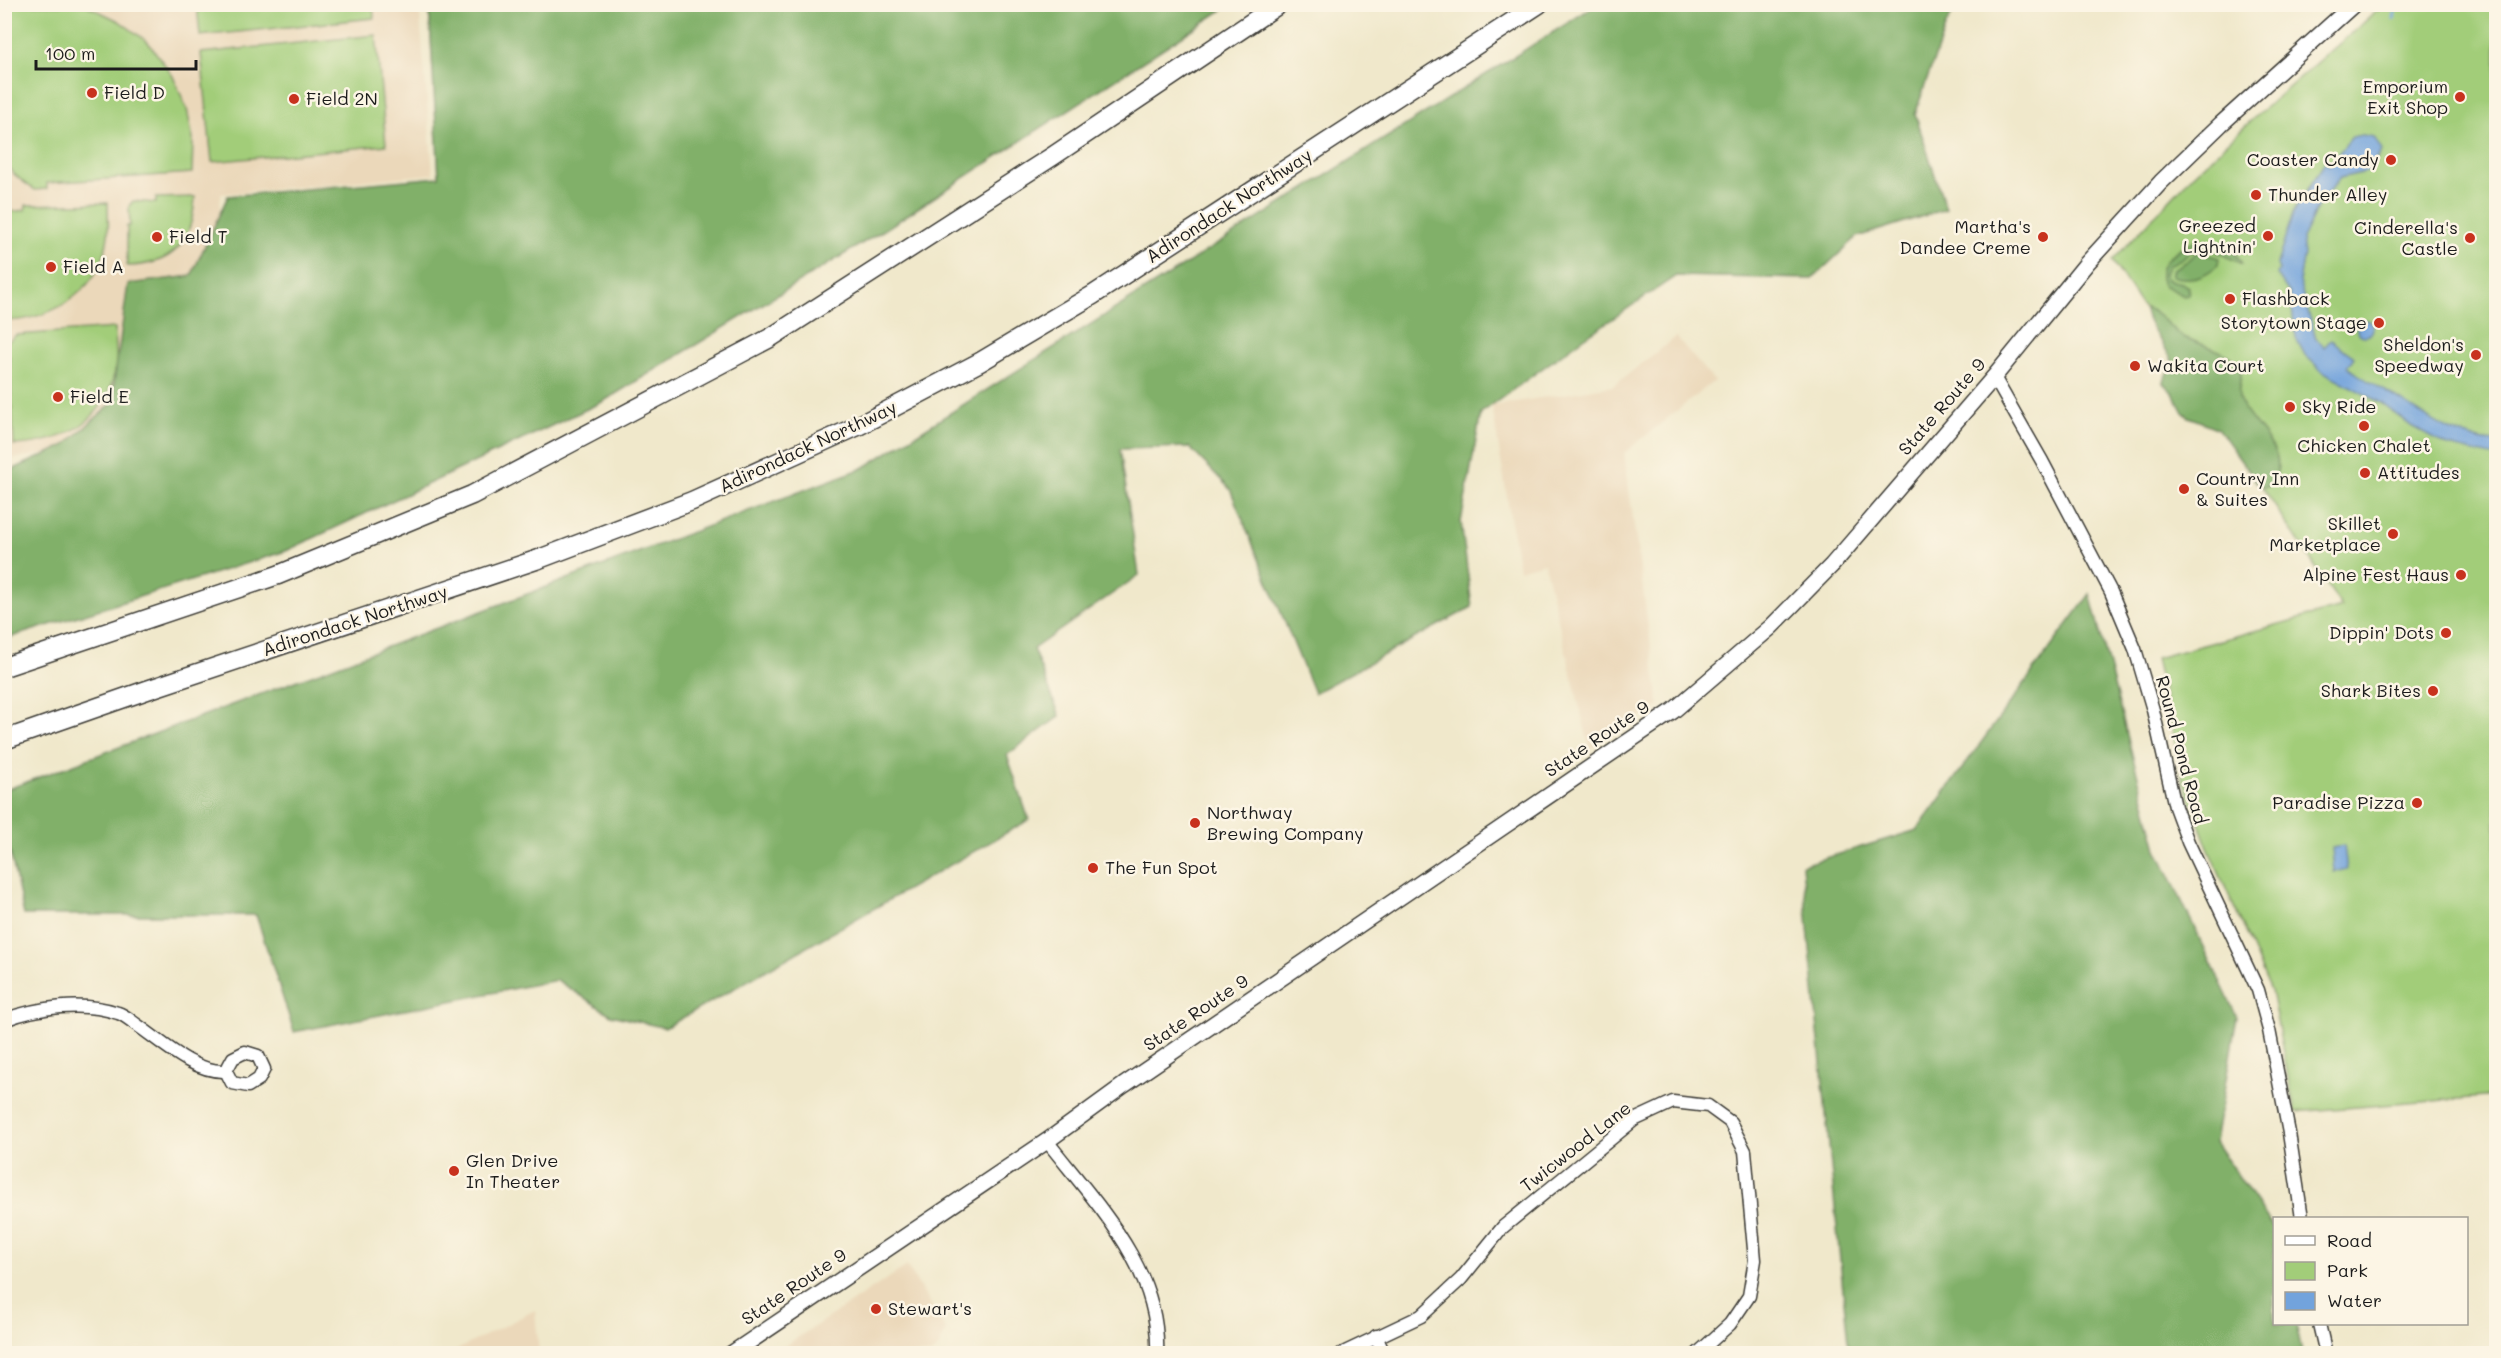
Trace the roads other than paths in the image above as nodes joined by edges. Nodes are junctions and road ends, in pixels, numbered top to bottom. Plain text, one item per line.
1 (1280, 4) edge
2 (1539, 4) edge
3 (2354, 4) edge
4 (1994, 377) junction
5 (4, 667) edge
6 (4, 740) edge
7 (4, 1020) edge
8 (226, 1071) dead end
9 (1047, 1141) junction
10 (2302, 1217) edge
11 (2319, 1325) edge
12 (1376, 1336) junction
13 (731, 1353) edge
14 (1158, 1353) edge
15 (1341, 1353) edge
16 (1384, 1353) edge
17 (1697, 1353) edge
18 (2326, 1353) edge

1 - 5 highway
2 - 6 highway, Adirondack Northway
3 - 4 main road, State Route 9
4 - 9 main road, State Route 9
4 - 10 street, Round Pond Road
7 - 8 street
9 - 13 main road, State Route 9
9 - 14 street
11 - 18 street
12 - 15 street, Twicwood Lane
12 - 16 street
12 - 17 street, Twicwood Lane

